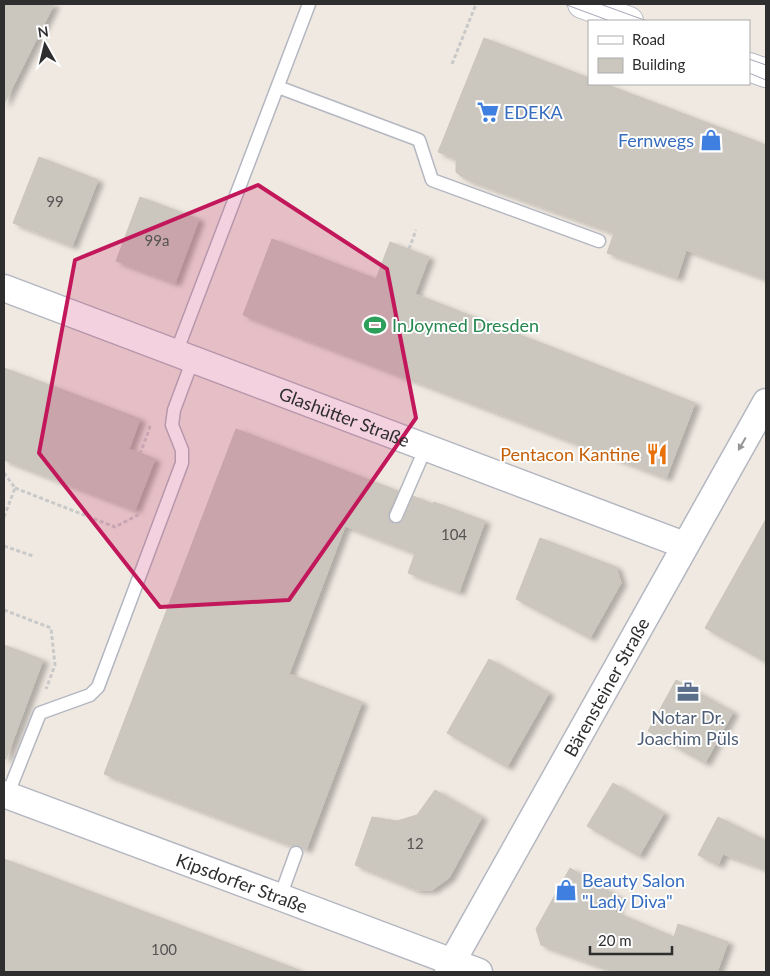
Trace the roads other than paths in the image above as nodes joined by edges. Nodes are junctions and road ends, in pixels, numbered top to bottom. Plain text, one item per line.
1 (309, 4) edge
2 (582, 4) edge
3 (625, 20) edge
4 (750, 66) edge
5 (766, 73) edge
6 (278, 87) junction
7 (599, 242) dead end
8 (4, 288) edge
9 (185, 356) junction
10 (766, 402) edge
11 (426, 447) junction
12 (396, 516) dead end
13 (684, 545) junction
14 (6, 795) edge
15 (296, 853) dead end
16 (280, 897) junction
17 (450, 967) edge
18 (479, 972) edge

1 - 6 lane
2 - 3 main road
4 - 5 main road
6 - 7 lane
6 - 9 lane
8 - 9 street, Glashütter Straße
9 - 11 street, Glashütter Straße
9 - 14 lane
10 -> 13 street, Bärensteiner Straße
11 - 12 lane
11 - 13 street, Glashütter Straße
13 - 17 street, Bärensteiner Straße
14 - 16 street, Kipsdorfer Straße
15 - 16 lane
16 - 17 street, Kipsdorfer Straße
17 - 18 street, Kipsdorfer Straße

